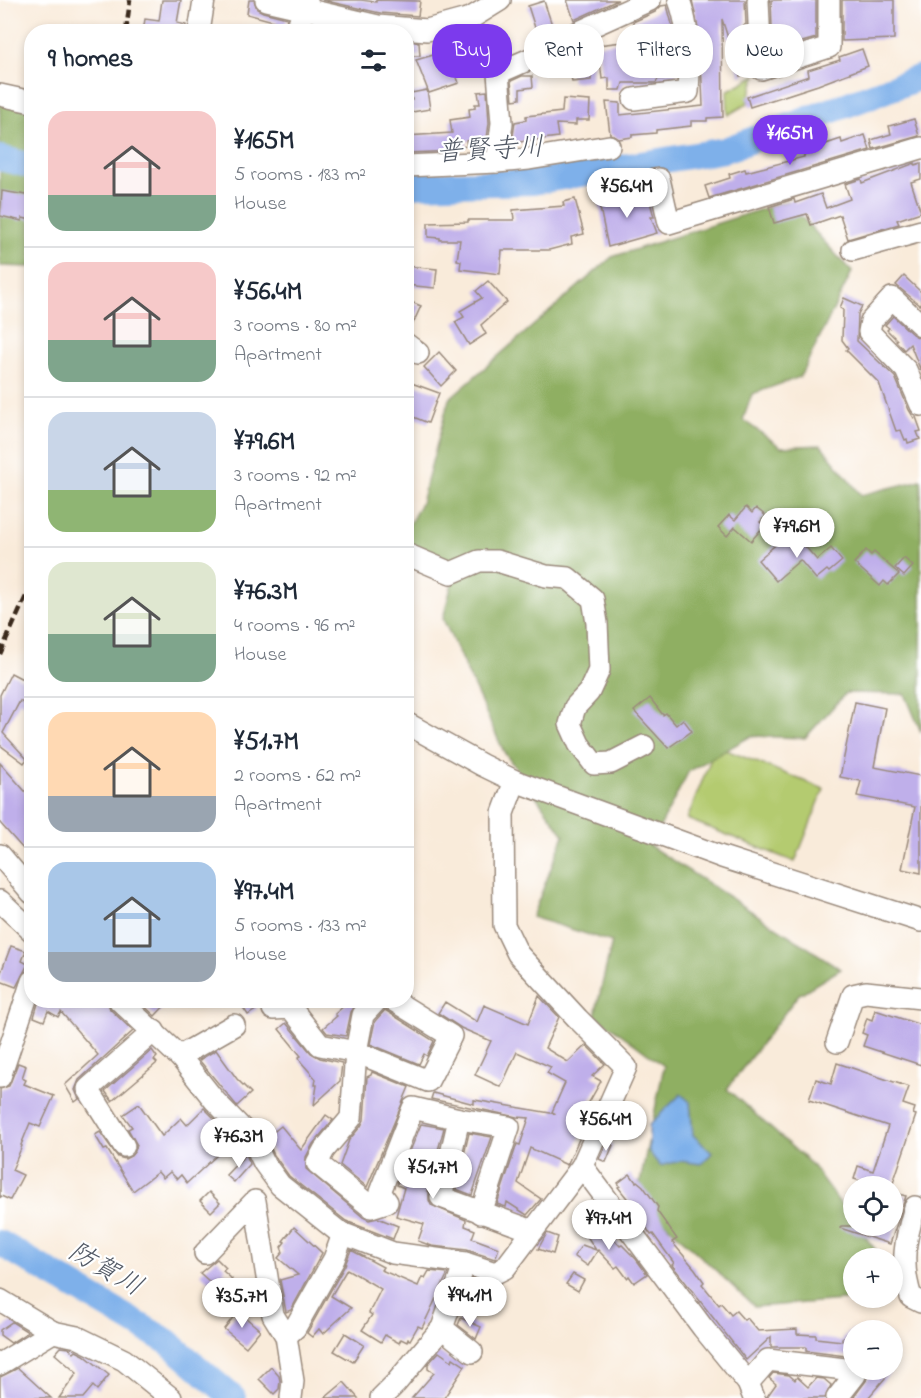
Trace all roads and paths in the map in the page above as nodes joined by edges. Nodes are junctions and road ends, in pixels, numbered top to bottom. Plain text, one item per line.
1 (204, 0) edge
2 (266, 0) edge
3 (500, 0) edge
4 (650, 0) edge
5 (679, 0) edge
6 (758, 0) edge
7 (829, 0) edge
8 (305, 4) edge
9 (200, 24) edge
10 (299, 24) edge
11 (371, 24) edge
12 (414, 29) edge
13 (0, 95) edge
14 (634, 99) dead end
15 (24, 100) edge
16 (609, 146) dead end
17 (921, 148) edge
18 (497, 162) junction
19 (414, 166) edge
20 (601, 191) dead end
21 (921, 231) edge
22 (853, 250) dead end
23 (921, 325) edge
24 (921, 405) edge
25 (414, 557) edge
26 (414, 727) edge
27 (644, 746) dead end
28 (515, 781) junction
29 (0, 855) edge
30 (24, 884) edge
31 (0, 901) edge
32 (921, 921) edge
33 (24, 924) edge
34 (921, 998) edge
35 (24, 1005) edge
36 (128, 1008) edge
37 (370, 1008) edge
38 (406, 1008) edge
39 (273, 1009) dead end
40 (234, 1025) dead end
41 (154, 1031) junction
42 (837, 1042) dead end
43 (356, 1052) junction
44 (181, 1058) junction
45 (0, 1077) edge
46 (459, 1119) junction
47 (124, 1146) dead end
48 (582, 1166) junction
49 (915, 1207) dead end
50 (481, 1213) junction
51 (533, 1231) junction
52 (343, 1234) junction
53 (205, 1253) dead end
54 (465, 1263) junction
55 (0, 1300) edge
56 (921, 1302) edge
57 (442, 1328) junction
58 (53, 1332) junction
59 (286, 1336) junction
60 (472, 1352) dead end
61 (0, 1364) edge
62 (292, 1390) edge
63 (751, 1390) edge
64 (171, 1398) edge
65 (309, 1398) edge
66 (381, 1398) edge
67 (837, 1398) edge

1 - 9 street
2 - 8 street
3 - 12 street
4 - 18 street
5 - 14 street
6 - 7 street
8 - 10 street
8 - 11 street
13 - 15 street
16 - 18 street
17 - 20 street
18 - 19 street
21 - 22 street
23 - 24 street
25 - 27 street
26 - 28 street
28 - 32 street
28 - 48 street
29 - 30 street
31 - 33 street
34 - 42 street
35 - 45 street
36 - 41 street
37 - 43 street
38 - 43 street
39 - 43 street
40 - 44 street
41 - 44 street
41 - 47 street
43 - 46 street
44 - 52 street
46 - 50 street
46 - 50 street
48 - 51 street
48 - 63 street
49 - 56 street
50 - 51 street
51 - 54 street
52 - 54 street
52 - 59 street
53 - 59 street
54 - 57 street
55 - 58 street
57 - 60 street
57 - 66 street
58 - 61 street
58 - 64 street
59 - 62 street
62 - 65 street
63 - 67 street

